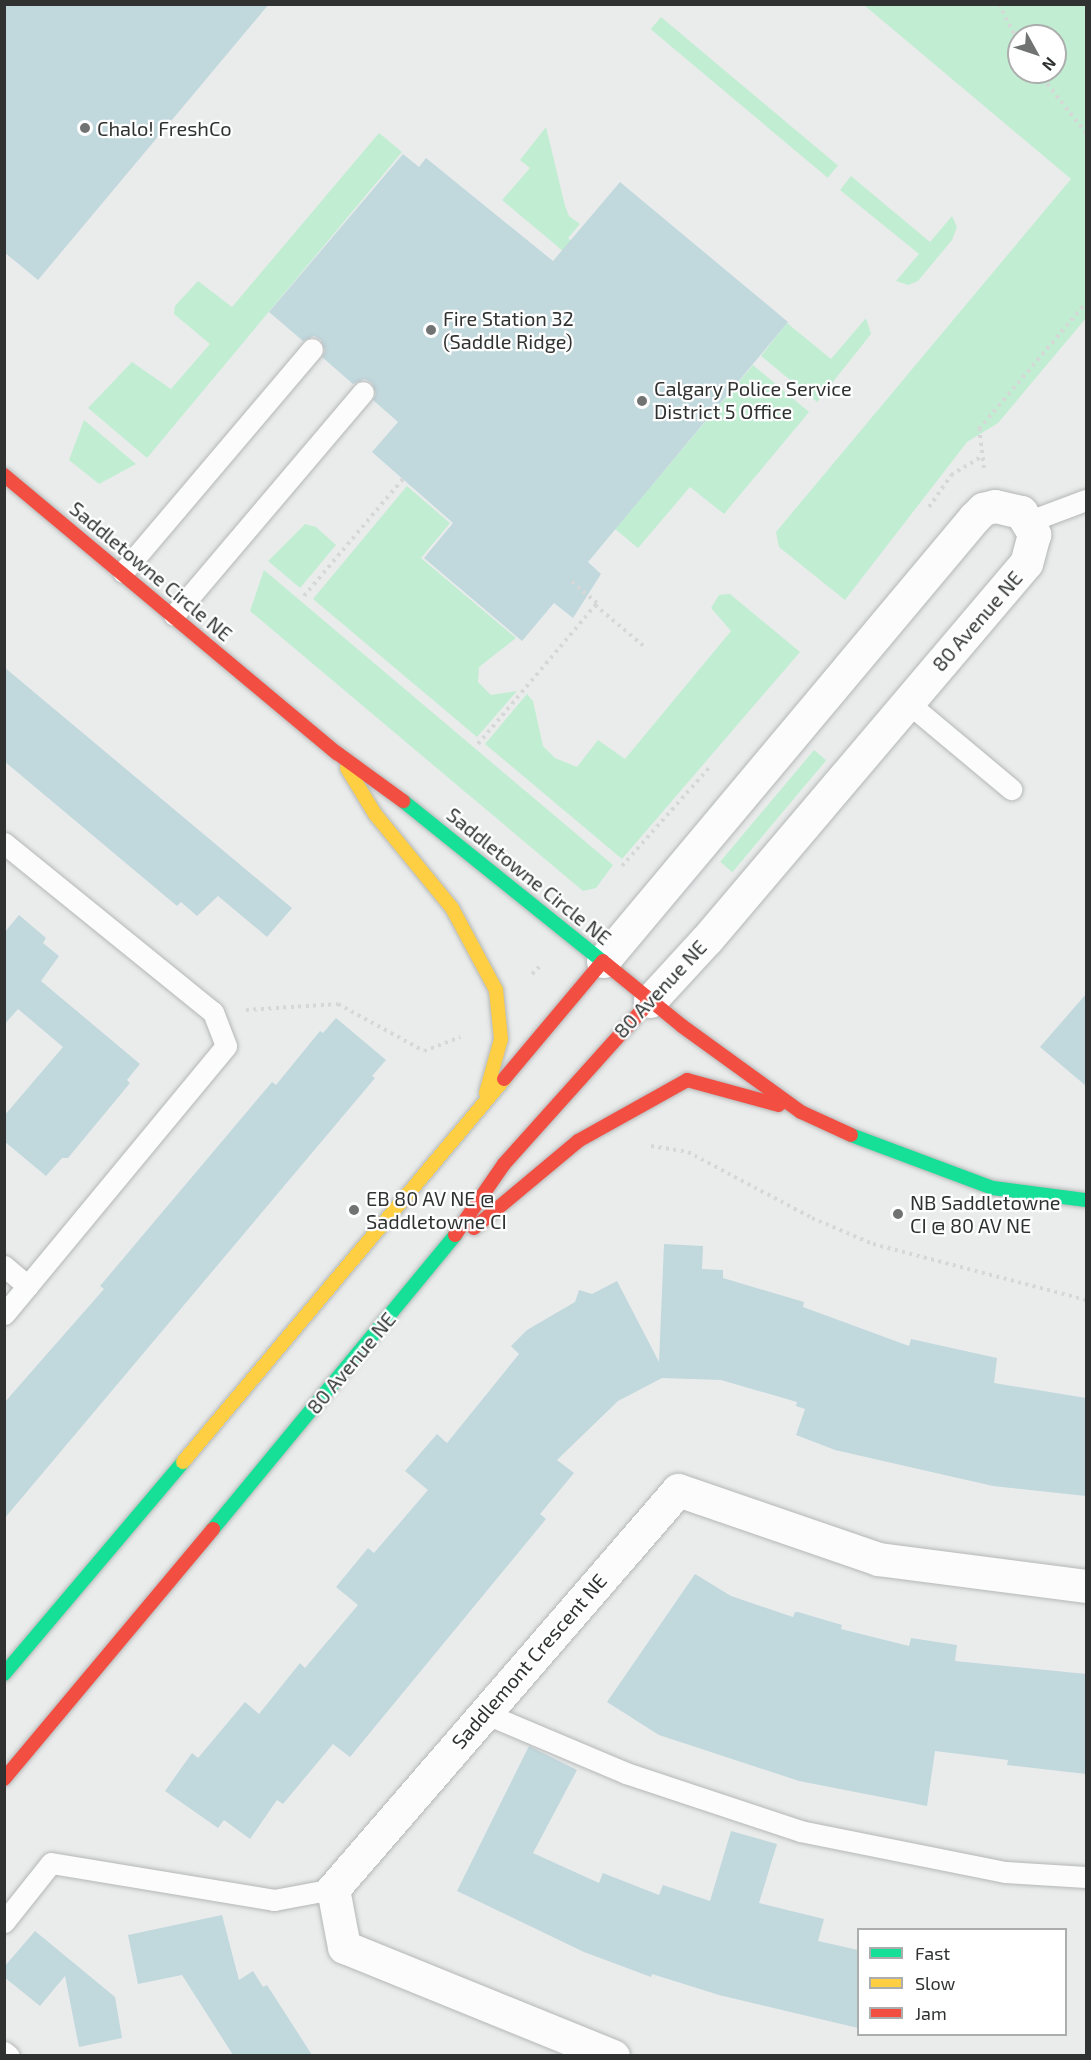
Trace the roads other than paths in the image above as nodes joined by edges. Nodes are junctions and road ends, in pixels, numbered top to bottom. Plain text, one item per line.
1 (312, 349) dead end
2 (363, 392) dead end
3 (4, 475) edge
4 (1086, 500) edge
5 (1030, 521) junction
6 (123, 572) junction
7 (174, 615) junction
8 (907, 702) junction
9 (337, 753) junction
10 (1011, 789) dead end
11 (4, 843) edge
12 (603, 961) junction
13 (650, 1001) junction
14 (478, 1111) junction
15 (801, 1112) junction
16 (1062, 1199) junction
17 (1086, 1200) edge
18 (1086, 1218) edge
19 (434, 1264) junction
20 (4, 1266) edge
21 (28, 1286) junction
22 (4, 1314) edge
23 (1086, 1586) edge
24 (4, 1674) edge
25 (484, 1713) junction
26 (4, 1779) edge
27 (1086, 1877) edge
28 (333, 1889) junction
29 (4, 1922) edge
30 (4, 2052) edge
31 (9, 2055) edge
32 (613, 2055) edge

1 - 6 lane
2 - 7 lane
3 - 6 main road, Saddletowne Circle NE
4 - 5 lane
5 - 8 street, 80 Avenue NE
5 - 12 street
6 - 7 main road, Saddletowne Circle NE
7 - 9 main road, Saddletowne Circle NE
8 - 10 lane
8 - 13 street, 80 Avenue NE
9 - 12 main road, Saddletowne Circle NE
9 - 14 main road
11 - 21 lane
12 - 13 main road, Saddletowne Circle NE
12 - 14 main road
13 - 15 main road, Saddletowne Circle NE
13 - 19 main road, 80 Avenue NE
14 - 24 main road
15 - 16 main road, Saddletowne Circle NE
15 - 19 main road
16 - 17 main road, Saddletowne Circle NE
16 - 18 main road
19 - 26 main road, 80 Avenue NE
20 - 21 lane
21 - 22 lane
23 - 25 street, Saddlemont Crescent NE
25 - 27 lane
25 - 28 street, Saddlemont Crescent NE
28 - 29 lane
28 - 32 street
30 - 31 lane

